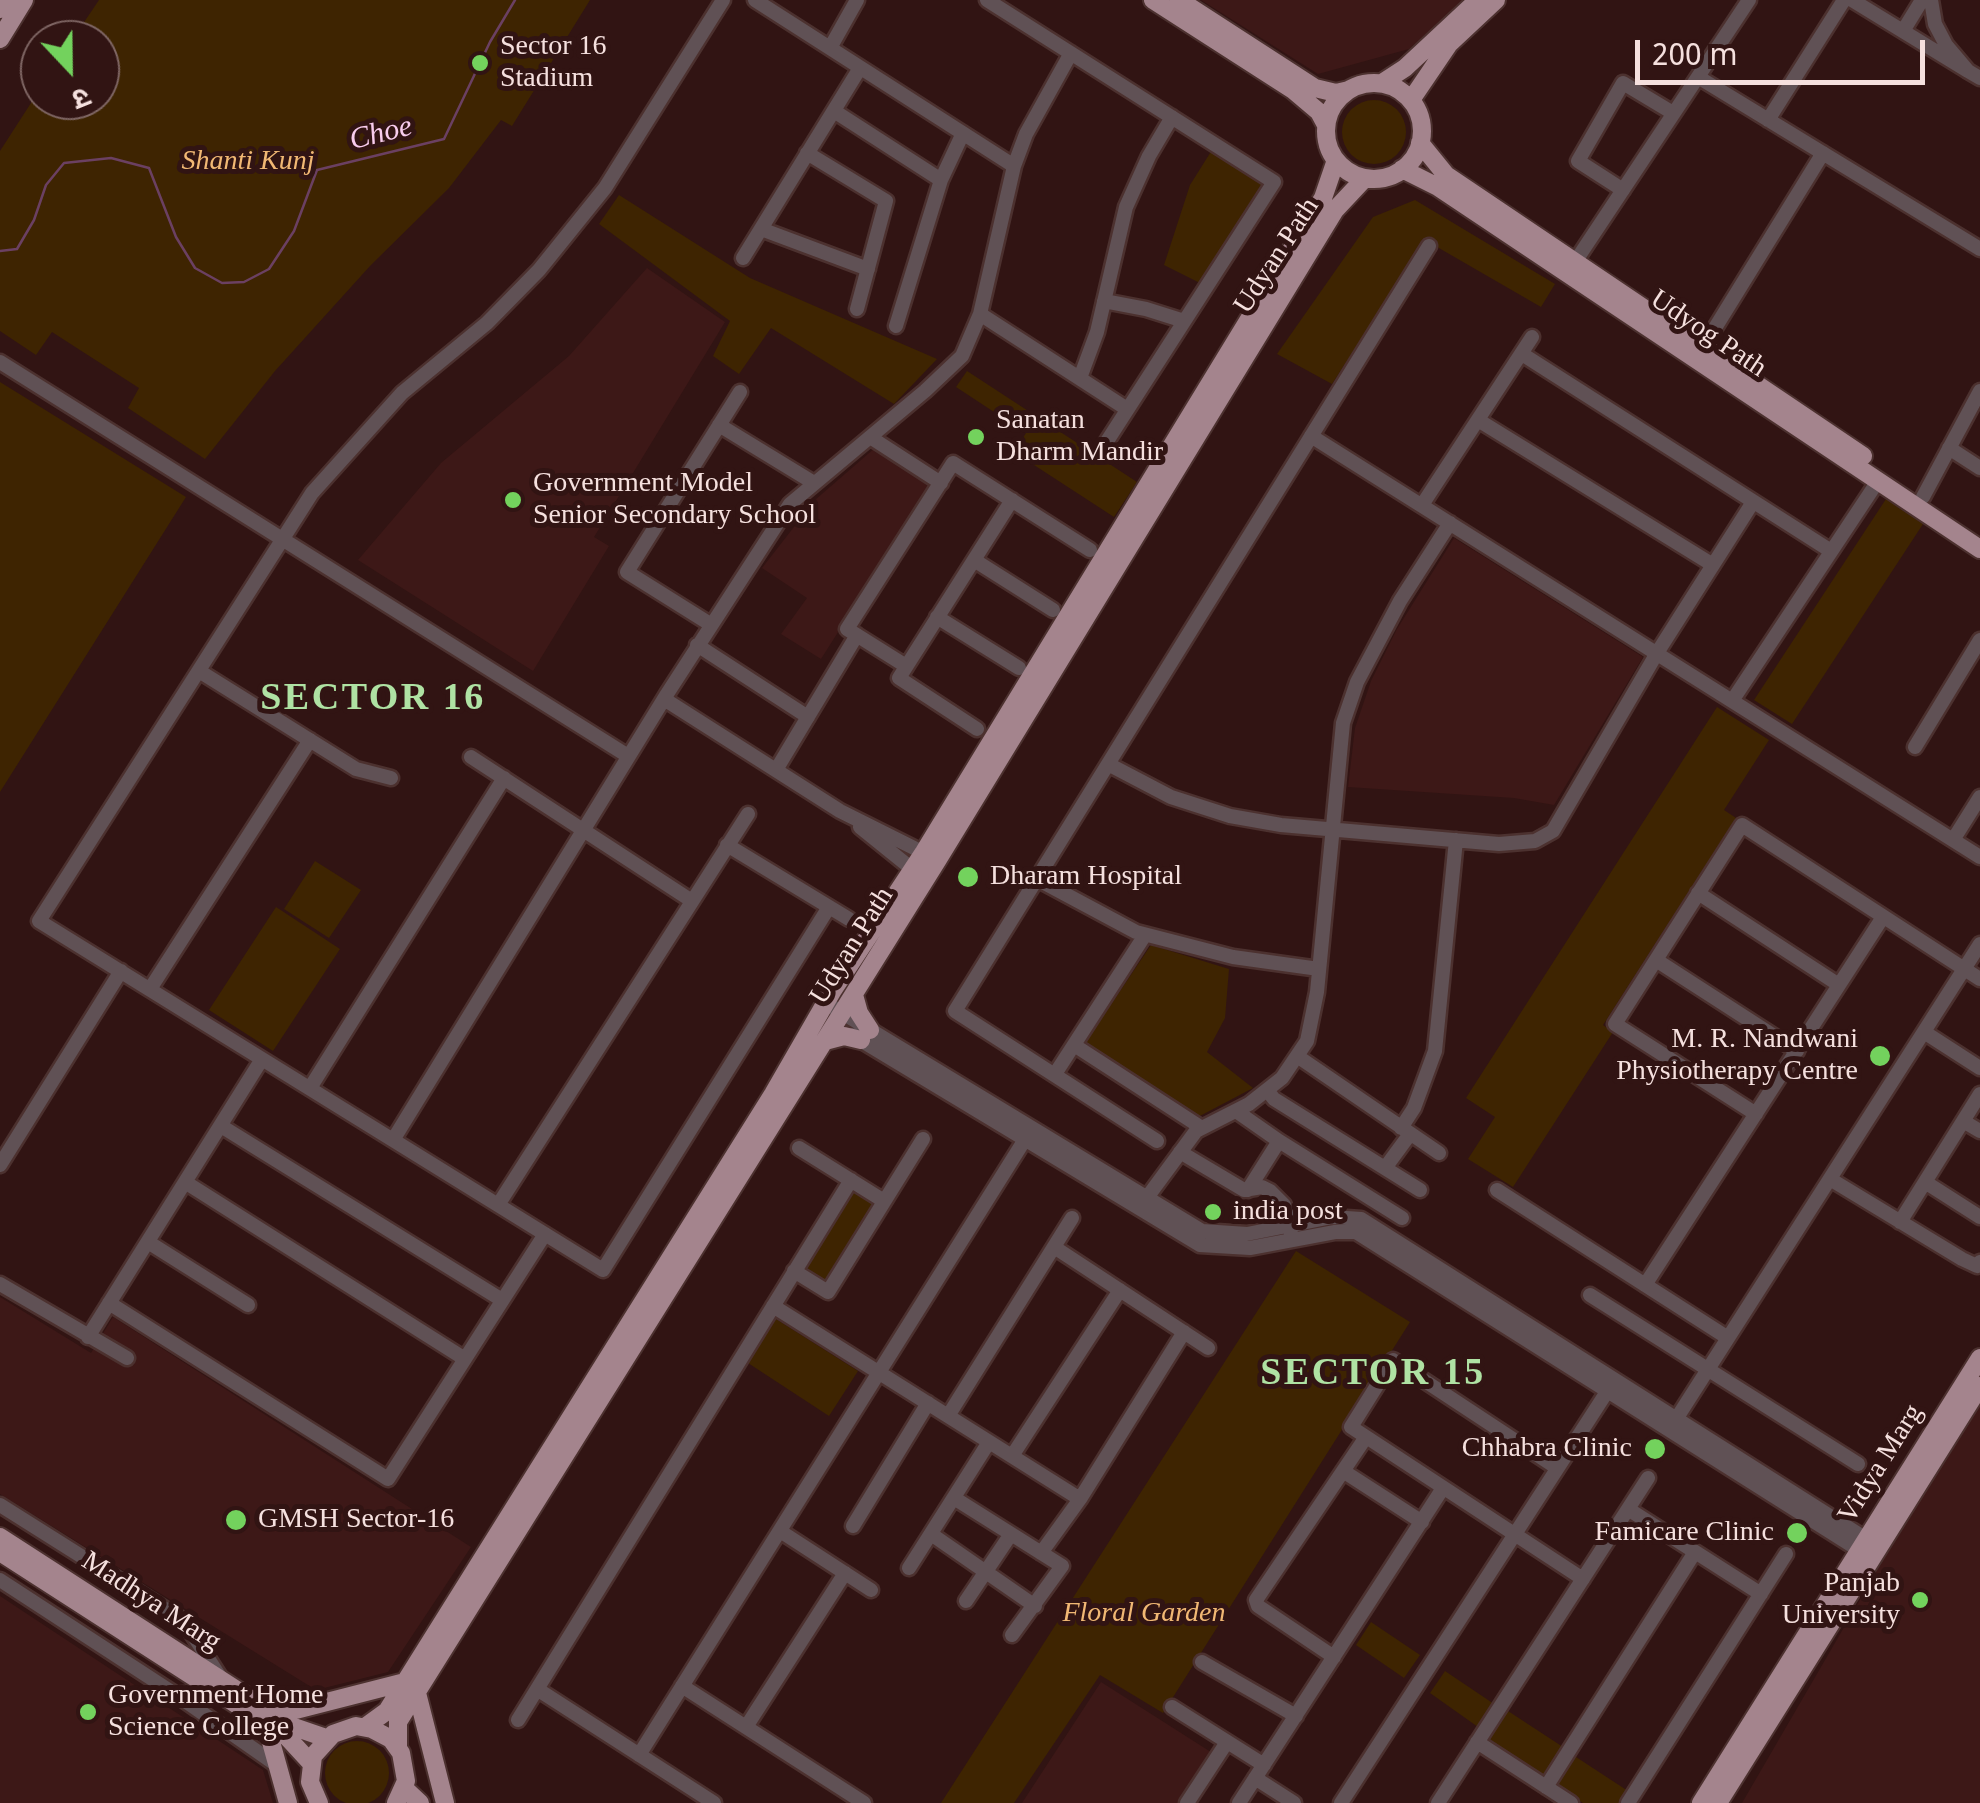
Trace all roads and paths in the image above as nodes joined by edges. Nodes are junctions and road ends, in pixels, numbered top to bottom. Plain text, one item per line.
1 (6, 0) edge
2 (24, 0) edge
3 (724, 0) edge
4 (755, 0) edge
5 (857, 0) edge
6 (987, 0) edge
7 (1153, 0) edge
8 (1179, 0) edge
9 (1478, 0) edge
10 (1496, 0) edge
11 (1749, 0) edge
12 (1844, 0) edge
13 (1852, 0) edge
14 (1922, 0) edge
15 (1931, 0) edge
16 (0, 9) edge
17 (1903, 31) junction
18 (0, 39) edge
19 (830, 48) junction
20 (1071, 53) junction
21 (860, 68) junction
22 (1974, 74) edge
23 (1698, 77) junction
24 (1382, 83) junction
25 (1348, 90) junction
26 (1411, 100) junction
27 (834, 111) junction
28 (1673, 113) junction
29 (1172, 117) junction
30 (1768, 120) junction
31 (1326, 125) junction
32 (962, 133) junction
33 (1420, 144) junction
34 (1823, 153) junction
35 (808, 154) junction
36 (1336, 160) junction
37 (1014, 166) junction
38 (1402, 169) junction
39 (1366, 178) junction
40 (941, 180) junction
41 (1623, 190) junction
42 (761, 229) junction
43 (1429, 246) dead end
44 (1980, 249) edge
45 (743, 258) dead end
46 (1575, 262) junction
47 (868, 270) junction
48 (1104, 301) junction
49 (858, 309) dead end
50 (980, 314) junction
51 (1184, 321) junction
52 (896, 326) dead end
53 (1715, 328) dead end
54 (1532, 337) dead end
55 (1522, 354) junction
56 (0, 362) edge
57 (1080, 378) junction
58 (1980, 391) edge
59 (740, 392) dead end
60 (1127, 410) junction
61 (1478, 420) junction
62 (719, 424) junction
63 (1312, 436) junction
64 (870, 437) junction
65 (1949, 448) junction
66 (1102, 449) dead end
67 (1980, 468) edge
68 (1878, 481) junction
69 (940, 483) junction
70 (814, 484) junction
71 (1923, 497) junction
72 (1012, 500) junction
73 (1753, 502) junction
74 (1422, 505) junction
75 (1450, 523) junction
76 (1980, 535) edge
77 (283, 540) junction
78 (1980, 549) edge
79 (1090, 550) dead end
80 (1831, 551) junction
81 (974, 560) junction
82 (1713, 566) junction
83 (1053, 610) dead end
84 (938, 617) junction
85 (710, 624) junction
86 (857, 636) junction
87 (1980, 640) edge
88 (697, 645) junction
89 (1657, 653) junction
90 (906, 666) junction
91 (1020, 668) dead end
92 (200, 671) junction
93 (664, 699) junction
94 (1732, 700) junction
95 (808, 718) junction
96 (978, 728) dead end
97 (310, 740) junction
98 (1915, 747) dead end
99 (628, 756) junction
100 (471, 757) dead end
101 (1108, 764) junction
102 (776, 770) junction
103 (391, 778) dead end
104 (504, 778) junction
105 (1980, 796) edge
106 (840, 811) junction
107 (748, 814) dead end
108 (1333, 828) junction
109 (584, 829) junction
110 (1456, 840) junction
111 (1953, 840) junction
112 (728, 845) junction
113 (930, 857) junction
114 (1980, 857) edge
115 (920, 874) junction
116 (1037, 879) junction
117 (1698, 893) junction
118 (692, 901) junction
119 (829, 907) junction
120 (1883, 917) junction
121 (849, 920) dead end
122 (1145, 934) junction
123 (1980, 944) edge
124 (1656, 960) junction
125 (1319, 969) junction
126 (1964, 969) junction
127 (120, 971) junction
128 (1980, 980) edge
129 (1839, 985) junction
130 (150, 989) junction
131 (854, 995) junction
132 (829, 1019) junction
133 (1924, 1032) junction
134 (866, 1035) junction
135 (1074, 1045) junction
136 (1796, 1051) junction
137 (1297, 1056) junction
138 (262, 1059) junction
139 (1980, 1068) edge
140 (1055, 1074) junction
141 (310, 1088) junction
142 (1266, 1090) junction
143 (1980, 1094) edge
144 (1236, 1111) junction
145 (1756, 1114) junction
146 (1963, 1120) junction
147 (221, 1126) junction
148 (1202, 1128) junction
149 (1405, 1131) junction
150 (1980, 1131) edge
151 (1028, 1134) junction
152 (923, 1138) dead end
153 (393, 1140) junction
154 (1157, 1141) dead end
155 (1280, 1141) junction
156 (799, 1148) dead end
157 (1180, 1152) junction
158 (1439, 1153) dead end
159 (0, 1164) edge
160 (1385, 1168) junction
161 (1830, 1178) junction
162 (850, 1180) junction
163 (185, 1182) junction
164 (1925, 1182) junction
165 (1248, 1190) junction
166 (1420, 1190) dead end
167 (1497, 1190) dead end
168 (884, 1201) junction
169 (1143, 1203) junction
170 (498, 1205) junction
171 (1980, 1217) edge
172 (1072, 1218) dead end
173 (1402, 1218) dead end
174 (1900, 1222) junction
175 (1290, 1233) junction
176 (545, 1234) junction
177 (148, 1242) junction
178 (1054, 1247) junction
179 (1980, 1262) edge
180 (794, 1271) junction
181 (0, 1284) edge
182 (1645, 1285) junction
183 (1120, 1290) junction
184 (1590, 1295) dead end
185 (502, 1300) junction
186 (109, 1303) junction
187 (248, 1306) dead end
188 (773, 1306) junction
189 (1184, 1332) junction
190 (88, 1338) junction
191 (1728, 1338) junction
192 (1208, 1348) dead end
193 (127, 1358) dead end
194 (1980, 1358) edge
195 (465, 1359) junction
196 (1707, 1371) junction
197 (879, 1372) junction
198 (1611, 1385) junction
199 (1980, 1386) edge
200 (928, 1404) junction
201 (948, 1416) junction
202 (1673, 1424) junction
203 (1366, 1438) junction
204 (989, 1442) junction
205 (1012, 1456) junction
206 (1858, 1464) dead end
207 (1557, 1468) junction
208 (1343, 1471) junction
209 (1648, 1478) dead end
210 (1444, 1488) junction
211 (954, 1498) junction
212 (1080, 1498) junction
213 (0, 1505) edge
214 (1628, 1510) junction
215 (1422, 1522) junction
216 (853, 1526) dead end
217 (780, 1530) junction
218 (931, 1534) junction
219 (1011, 1534) junction
220 (1514, 1534) junction
221 (0, 1536) edge
222 (1869, 1549) junction
223 (0, 1552) edge
224 (1695, 1552) junction
225 (1042, 1553) junction
226 (1786, 1554) dead end
227 (910, 1568) dead end
228 (986, 1572) junction
229 (845, 1573) junction
230 (1583, 1579) junction
231 (0, 1580) edge
232 (871, 1590) dead end
233 (1761, 1594) junction
234 (966, 1601) dead end
235 (1035, 1606) junction
236 (1012, 1635) dead end
237 (1334, 1657) junction
238 (1202, 1662) dead end
239 (682, 1686) junction
240 (220, 1687) junction
241 (411, 1688) junction
242 (537, 1689) junction
243 (178, 1696) junction
244 (1172, 1708) dead end
245 (1296, 1716) junction
246 (271, 1719) junction
247 (518, 1720) dead end
248 (366, 1727) junction
249 (746, 1727) junction
250 (326, 1738) junction
251 (1227, 1742) junction
252 (1477, 1742) junction
253 (398, 1747) junction
254 (639, 1755) junction
255 (311, 1762) junction
256 (278, 1766) junction
257 (1260, 1772) junction
258 (1546, 1787) junction
259 (400, 1796) edge
260 (1440, 1802) edge
261 (288, 1803) edge
262 (319, 1803) edge
263 (420, 1803) edge
264 (444, 1803) edge
265 (714, 1803) edge
266 (864, 1803) edge
267 (1187, 1803) edge
268 (1239, 1803) edge
269 (1294, 1803) edge
270 (1341, 1803) edge
271 (1571, 1803) edge
272 (1628, 1803) edge
273 (1701, 1803) edge
274 (1718, 1803) edge

1 - 16 main road
2 - 18 main road
3 - 77 street
4 - 19 street
5 - 19 street
6 - 20 street
7 - 31 main road
8 - 25 main road
9 - 24 main road
10 - 26 main road
11 - 23 street
12 - 30 street
13 - 17 street
14 - 17 street
15 - 22 street
17 - 22 street
19 - 21 street
20 - 29 street
20 - 37 street
21 - 27 street
21 - 32 street
23 - 28 street
23 - 30 street
24 - 25 main road
24 - 26 main road
25 - 31 main road
26 - 33 main road
27 - 35 street
27 - 40 street
28 - 41 street
28 - 41 street
29 - 48 street
29 - 51 street
30 - 34 street
31 - 36 main road
32 - 37 street
32 - 40 street
33 - 38 main road
33 - 46 main road, Udyog Path
34 - 44 street
34 - 53 street
35 - 42 street
35 - 47 street
36 - 39 main road
36 - 113 main road, Udyan Path
37 - 50 street
38 - 39 main road
38 - 68 main road, Udyog Path
39 - 113 main road, Udyan Path
40 - 52 street
41 - 46 street
42 - 45 street
42 - 47 street
43 - 63 street
46 - 71 main road, Udyog Path
47 - 49 street
48 - 51 street
48 - 57 street
50 - 57 street
50 - 64 street
51 - 60 street
54 - 55 street
55 - 61 street
55 - 73 street
56 - 77 street
57 - 60 street
58 - 65 street
59 - 62 street
60 - 66 street
61 - 74 street
61 - 82 street
62 - 70 street
62 - 85 street
63 - 74 street
63 - 101 street
64 - 69 street
64 - 70 street
65 - 67 street
65 - 71 street
68 - 78 main road, Udyog Path
68 - 80 street
69 - 72 street
69 - 86 street
70 - 85 street
71 - 76 main road, Udyog Path
72 - 79 street
72 - 81 street
73 - 80 street
73 - 82 street
74 - 75 street
75 - 89 street
75 - 108 street
77 - 92 street
77 - 99 street
80 - 94 street
81 - 83 street
81 - 84 street
82 - 89 street
84 - 90 street
84 - 91 street
85 - 88 street
86 - 90 street
86 - 95 street
87 - 98 street
88 - 93 street
88 - 95 street
89 - 94 street
89 - 110 street
90 - 96 street
92 - 97 street
92 - 127 street
93 - 99 street
93 - 102 street
94 - 111 street
95 - 102 street
97 - 103 street
97 - 130 street
99 - 109 street
100 - 104 street
101 - 108 street
101 - 116 street
102 - 106 street
104 - 109 street
104 - 141 street
105 - 111 street
106 - 113 street
106 - 115 street
107 - 112 street
108 - 110 street
108 - 125 street
109 - 118 street
109 - 153 street
110 - 149 street
111 - 114 street
112 - 118 street
112 - 119 street
113 - 115 main road, Udyan Path
115 - 131 main road, Udyan Path
115 - 132 main road, Udyan Path
116 - 122 street
116 - 140 street
117 - 120 street
117 - 124 street
117 - 129 street
118 - 170 street
119 - 121 street
119 - 176 street
120 - 126 street
120 - 129 street
122 - 125 street
122 - 135 street
123 - 126 street
124 - 136 street
124 - 145 street
125 - 137 street
126 - 128 street
126 - 133 street
127 - 130 street
127 - 159 street
129 - 136 street
130 - 138 street
131 - 132 main road, Udyan Path
131 - 134 main road
132 - 134 street
132 - 134 main road
132 - 241 main road, Udyan Path
132 - 241 main road, Udyan Path
133 - 139 street
133 - 161 street
134 - 151 street
135 - 140 street
135 - 148 street
136 - 145 street
137 - 142 street
137 - 149 street
138 - 141 street
138 - 147 street
140 - 154 street
141 - 153 street
142 - 144 street
142 - 160 street
143 - 146 street
144 - 148 street
144 - 155 street
145 - 182 street
146 - 150 street
146 - 164 street
147 - 163 street
147 - 185 street
148 - 157 street
149 - 158 street
149 - 160 street
151 - 169 street
151 - 197 street
152 - 168 street
153 - 170 street
155 - 165 street
155 - 173 street
156 - 162 street
157 - 165 street
157 - 169 street
160 - 166 street
161 - 174 street
161 - 191 street
162 - 168 street
162 - 180 street
163 - 177 street
163 - 195 street
164 - 171 street
164 - 174 street
165 - 175 street
167 - 182 street
168 - 180 street
169 - 175 street
170 - 176 street
172 - 178 street
174 - 179 street
175 - 198 street
176 - 185 street
177 - 186 street
177 - 187 street
178 - 183 street
178 - 201 street
180 - 188 street
181 - 190 street
182 - 191 street
183 - 189 street
183 - 205 street
184 - 196 street
185 - 195 street
186 - 190 street
186 - 195 street
188 - 197 street
188 - 242 street
189 - 192 street
189 - 212 street
190 - 193 street
191 - 196 street
194 - 222 main road, Vidya Marg
196 - 202 street
196 - 206 street
197 - 200 street
197 - 217 street
198 - 202 street
198 - 207 street
199 - 222 main road, Vidya Marg
200 - 201 street
200 - 216 street
201 - 204 street
202 - 222 street
203 - 207 street
203 - 208 street
203 - 210 street
204 - 205 street
204 - 211 street
205 - 212 street
207 - 220 street
208 - 215 street
208 - 237 street
209 - 214 street
210 - 215 street
210 - 220 street
211 - 218 street
211 - 219 street
212 - 225 street
213 - 240 street
214 - 224 street
214 - 230 street
215 - 237 street
217 - 229 street
217 - 239 street
218 - 227 street
218 - 228 street
219 - 225 street
219 - 228 street
220 - 230 street
220 - 270 street
221 - 240 main road, Madhya Marg
222 - 273 main road, Vidya Marg
222 - 274 main road, Vidya Marg
223 - 240 main road, Madhya Marg
224 - 233 street
224 - 258 street
225 - 235 street
226 - 233 street
228 - 234 street
228 - 235 street
229 - 232 street
229 - 249 street
230 - 252 street
231 - 243 street
233 - 272 street
235 - 236 street
237 - 245 street
238 - 245 street
239 - 249 street
239 - 254 street
240 - 243 main road
240 - 246 main road, Madhya Marg
241 - 246 main road
241 - 248 main road, Udyan Path
241 - 253 main road, Udyan Path
241 - 264 main road
242 - 247 street
242 - 254 street
243 - 256 street
244 - 251 street
245 - 257 street
246 - 250 main road, Madhya Marg
246 - 255 main road, Madhya Marg
246 - 256 main road
248 - 250 main road
248 - 253 main road
249 - 266 street
250 - 255 main road
251 - 257 street
251 - 267 street
252 - 258 street
252 - 260 street
253 - 259 main road
254 - 265 street
255 - 262 main road
256 - 261 main road
257 - 268 street
257 - 269 street
258 - 271 street
259 - 263 main road

